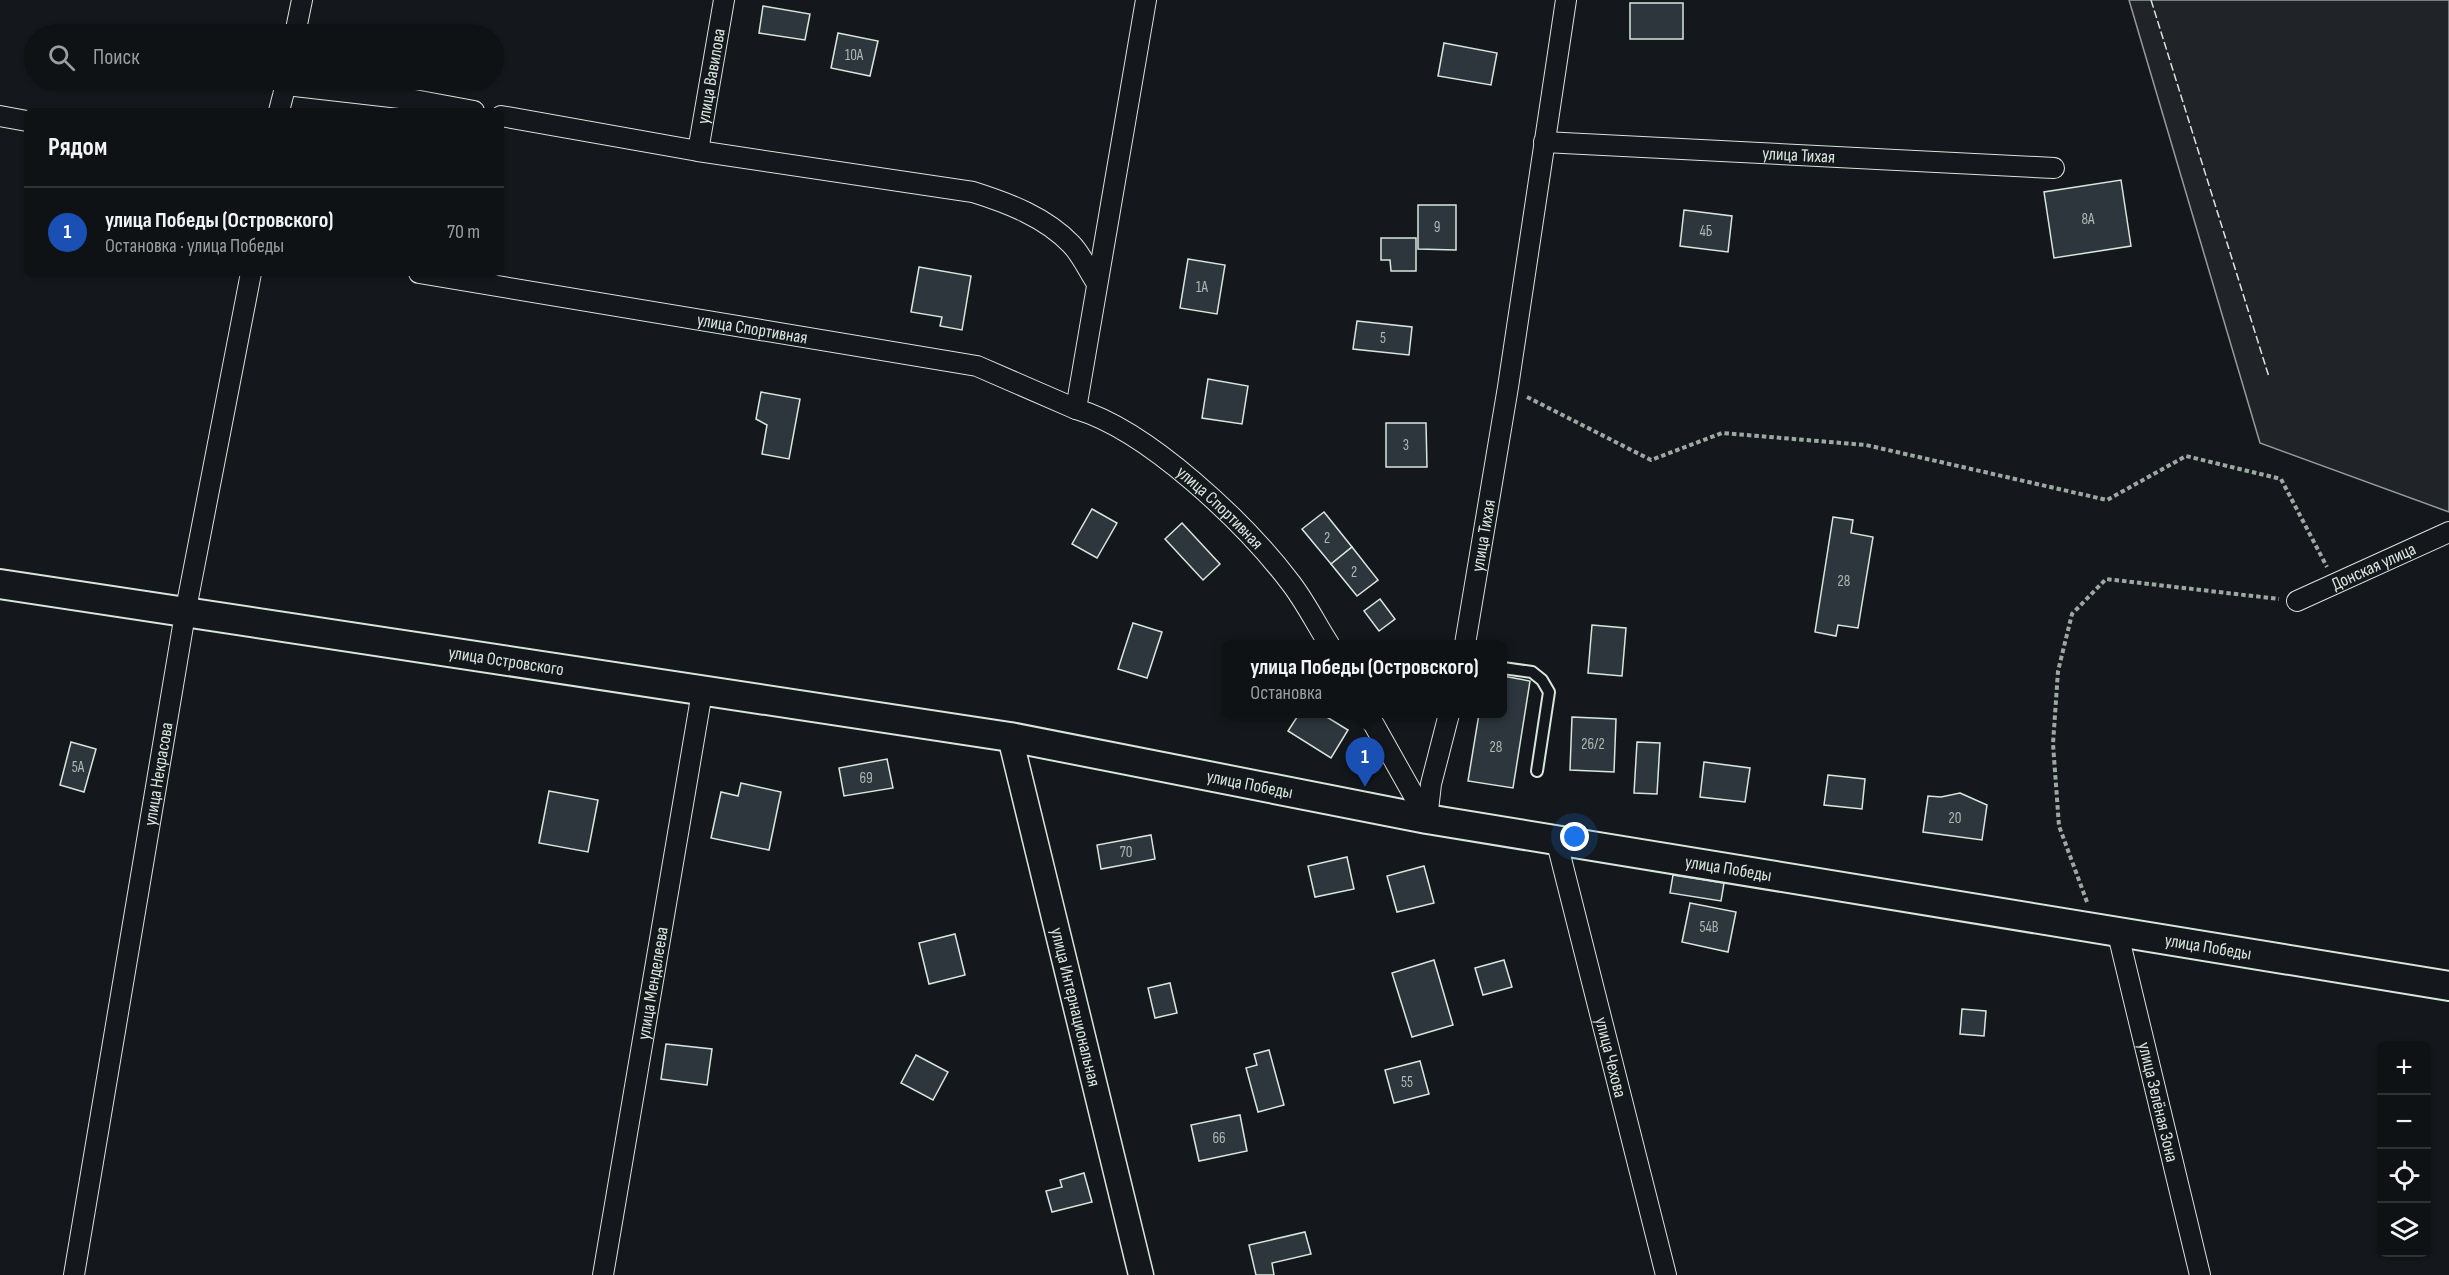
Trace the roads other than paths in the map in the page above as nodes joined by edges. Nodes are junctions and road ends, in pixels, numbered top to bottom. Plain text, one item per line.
1 (302, 0) edge
2 (724, 0) edge
3 (1146, 0) edge
4 (1566, 0) edge
5 (297, 24) edge
6 (285, 90) edge
7 (344, 90) edge
8 (280, 108) edge
9 (458, 108) edge
10 (0, 116) edge
11 (504, 117) edge
12 (24, 120) edge
13 (1544, 142) junction
14 (698, 151) junction
15 (2054, 168) dead end
16 (250, 276) edge
17 (436, 276) edge
18 (1096, 282) junction
19 (1076, 409) junction
20 (2449, 532) edge
21 (0, 584) edge
22 (2297, 601) road end
23 (185, 614) junction
24 (1326, 640) edge
25 (1466, 640) edge
26 (1507, 669) edge
27 (702, 692) junction
28 (1370, 718) edge
29 (1448, 718) edge
30 (1011, 737) junction
31 (1537, 771) dead end
32 (1427, 819) junction
33 (1556, 839) junction
34 (2106, 928) junction
35 (2449, 986) edge
36 (74, 1275) edge
37 (603, 1275) edge
38 (1141, 1275) edge
39 (1666, 1275) edge
40 (2200, 1275) edge

1 - 5 street
2 - 14 street, улица Вавилова
3 - 18 street
4 - 13 street, улица Тихая
6 - 8 street
7 - 9 street
10 - 12 street
11 - 14 street
13 - 15 street, улица Тихая
13 - 25 street, улица Тихая
14 - 18 street
16 - 23 street, улица Некрасова
17 - 19 street, улица Спортивная
18 - 19 street
19 - 24 street, улица Спортивная
20 - 22 street, Донская улица
21 - 23 main road, улица Островского
23 - 27 main road, улица Островского
23 - 36 street, улица Некрасова
26 - 31 lane
27 - 30 main road, улица Островского
27 - 37 street, улица Менделеева
28 - 32 street
29 - 32 street
30 - 32 main road, улица Победы
30 - 38 street, улица Интернациональная
32 - 33 main road, улица Победы
33 - 34 main road, улица Победы
33 - 39 street, улица Чехова
34 - 35 main road, улица Победы
34 - 40 street, улица Зелёная Зона

